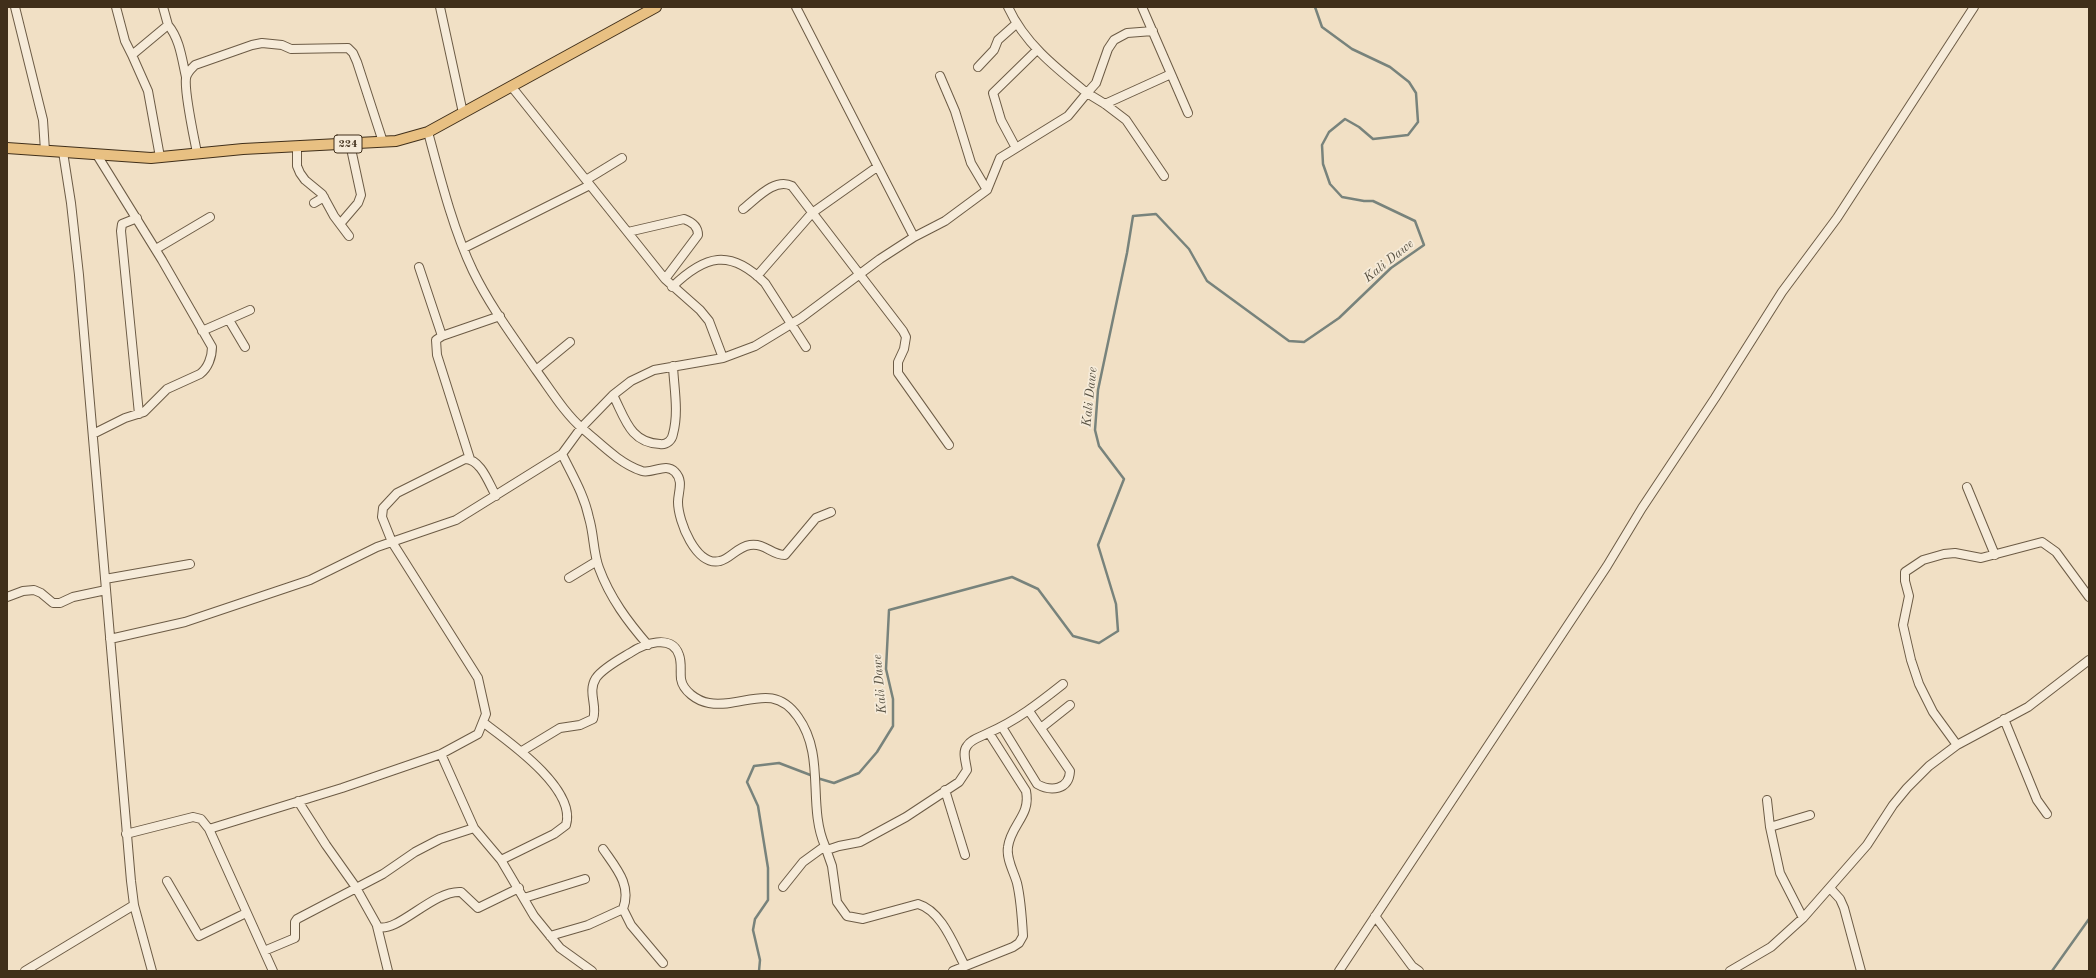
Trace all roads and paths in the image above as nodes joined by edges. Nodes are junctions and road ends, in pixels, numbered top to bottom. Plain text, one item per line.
1 (15, 7) edge
2 (116, 7) edge
3 (163, 7) edge
4 (440, 7) edge
5 (656, 7) edge
6 (796, 7) edge
7 (1008, 7) edge
8 (1142, 7) edge
9 (1974, 7) edge
10 (168, 24) junction
11 (1016, 24) junction
12 (1153, 31) junction
13 (1037, 50) junction
14 (132, 55) junction
15 (978, 67) dead end
16 (1172, 74) junction
17 (940, 76) dead end
18 (186, 77) junction
19 (510, 86) junction
20 (1087, 94) junction
21 (1105, 104) junction
22 (463, 113) junction
23 (1188, 113) dead end
24 (428, 132) junction
25 (383, 142) junction
26 (350, 144) junction
27 (297, 147) junction
28 (7, 148) edge
29 (1016, 148) junction
30 (45, 151) junction
31 (63, 152) junction
32 (197, 153) junction
33 (98, 155) junction
34 (160, 157) junction
35 (622, 158) dead end
36 (877, 167) junction
37 (1164, 176) dead end
38 (588, 182) junction
39 (987, 190) junction
40 (324, 197) junction
41 (314, 203) dead end
42 (743, 209) dead end
43 (812, 213) junction
44 (210, 217) dead end
45 (137, 218) junction
46 (340, 224) junction
47 (628, 232) junction
48 (349, 236) dead end
49 (914, 238) junction
50 (464, 248) junction
51 (156, 250) junction
52 (419, 267) dead end
53 (858, 275) junction
54 (757, 276) junction
55 (665, 279) junction
56 (672, 287) junction
57 (250, 310) dead end
58 (500, 316) junction
59 (229, 320) junction
60 (792, 324) junction
61 (202, 331) junction
62 (442, 336) junction
63 (570, 342) dead end
64 (245, 347) dead end
65 (806, 347) dead end
66 (724, 358) junction
67 (673, 366) junction
68 (536, 370) junction
69 (613, 395) junction
70 (139, 414) junction
71 (581, 428) junction
72 (93, 434) junction
73 (949, 445) dead end
74 (562, 454) junction
75 (470, 459) junction
76 (1967, 487) dead end
77 (496, 496) junction
78 (831, 512) dead end
79 (392, 542) junction
80 (1995, 555) junction
81 (597, 561) junction
82 (190, 564) dead end
83 (570, 578) dead end
84 (105, 579) junction
85 (106, 590) junction
86 (7, 597) edge
87 (2089, 597) edge
88 (110, 639) junction
89 (648, 645) junction
90 (2089, 660) edge
91 (1063, 684) dead end
92 (1070, 705) dead end
93 (1029, 710) junction
94 (2004, 719) junction
95 (484, 723) junction
96 (1002, 727) junction
97 (1041, 728) junction
98 (989, 733) junction
99 (1957, 745) junction
100 (522, 751) junction
101 (441, 754) junction
102 (945, 790) junction
103 (1767, 800) dead end
104 (298, 801) junction
105 (2047, 814) dead end
106 (1810, 815) dead end
107 (1770, 827) junction
108 (474, 828) junction
109 (208, 829) junction
110 (126, 834) junction
111 (826, 848) junction
112 (603, 849) dead end
113 (965, 855) dead end
114 (501, 860) junction
115 (585, 878) dead end
116 (167, 881) dead end
117 (783, 887) dead end
118 (357, 888) junction
119 (519, 888) junction
120 (1830, 888) junction
121 (524, 898) junction
122 (134, 905) junction
123 (623, 909) junction
124 (246, 913) junction
125 (1375, 916) junction
126 (1803, 918) junction
127 (377, 926) junction
128 (550, 936) junction
129 (264, 951) junction
130 (663, 963) dead end
131 (966, 966) junction
132 (25, 971) edge
133 (152, 971) edge
134 (273, 971) edge
135 (388, 971) edge
136 (592, 971) edge
137 (953, 971) edge
138 (1339, 971) edge
139 (1419, 971) edge
140 (1730, 971) edge
141 (1861, 971) edge

1 - 30 street
2 - 14 street
3 - 10 street
4 - 22 street
5 - 19 main road, 224
6 - 36 street
7 - 11 street
8 - 12 street
9 - 125 street
10 - 14 street
10 - 18 street
11 - 13 street
11 - 15 street
12 - 16 street
12 - 20 street
13 - 20 street
13 - 29 street
14 - 34 street
16 - 21 street
16 - 23 street
17 - 39 street
18 - 25 street
18 - 32 street
19 - 22 main road, 224
19 - 38 street
20 - 21 street
20 - 29 street
21 - 37 street
22 - 24 main road, 224
24 - 25 main road, 224
24 - 50 street
25 - 26 main road, 224
26 - 27 main road, 224
26 - 46 street
27 - 32 main road, 224
27 - 40 street
28 - 30 main road, 224
29 - 39 street
30 - 31 main road, 224
31 - 33 main road, 224
31 - 72 street
32 - 34 main road, 224
33 - 34 main road, 224
33 - 45 street
35 - 38 street
36 - 43 street
36 - 49 street
38 - 47 street
38 - 50 street
39 - 49 street
40 - 41 street
40 - 46 street
42 - 43 street
43 - 53 street
43 - 54 street
44 - 51 street
45 - 51 street
45 - 70 street
46 - 48 street
47 - 55 street
47 - 55 street
49 - 53 street
50 - 58 street
51 - 61 street
52 - 62 street
53 - 60 street
53 - 73 street
54 - 56 street
54 - 60 street
55 - 56 street
56 - 66 street
57 - 59 street
58 - 62 street
58 - 68 street
59 - 61 street
59 - 64 street
60 - 65 street
60 - 66 street
61 - 70 street
62 - 75 street
63 - 68 street
66 - 67 street
67 - 69 street
67 - 69 street
68 - 71 street
69 - 71 street
70 - 72 street
71 - 74 street
71 - 78 street
72 - 84 street
74 - 77 street
74 - 81 street
75 - 77 street
75 - 79 street
76 - 80 street
77 - 79 street
79 - 88 street
79 - 95 street
80 - 87 street
80 - 99 street
81 - 83 street
81 - 89 street
82 - 84 street
84 - 85 street
85 - 86 street
85 - 88 street
88 - 110 street
89 - 100 street
89 - 111 street
90 - 94 street
91 - 93 street
92 - 97 street
93 - 96 street
93 - 97 street
94 - 99 street
94 - 105 street
95 - 100 street
95 - 101 street
96 - 97 street
96 - 98 street
98 - 102 street
98 - 131 street
99 - 120 street
100 - 114 street
101 - 104 street
101 - 108 street
102 - 111 street
102 - 113 street
103 - 107 street
104 - 109 street
104 - 118 street
106 - 107 street
107 - 126 street
108 - 114 street
108 - 118 street
109 - 110 street
109 - 124 street
110 - 122 street
111 - 117 street
111 - 131 street
112 - 123 street
114 - 119 street
115 - 121 street
116 - 124 street
118 - 127 street
118 - 129 street
119 - 121 street
119 - 127 street
120 - 126 street
120 - 141 street
121 - 128 street
122 - 132 street
122 - 133 street
123 - 128 street
123 - 130 street
124 - 129 street
125 - 138 street
125 - 139 street
126 - 140 street
127 - 135 street
128 - 136 street
129 - 134 street
131 - 137 street

